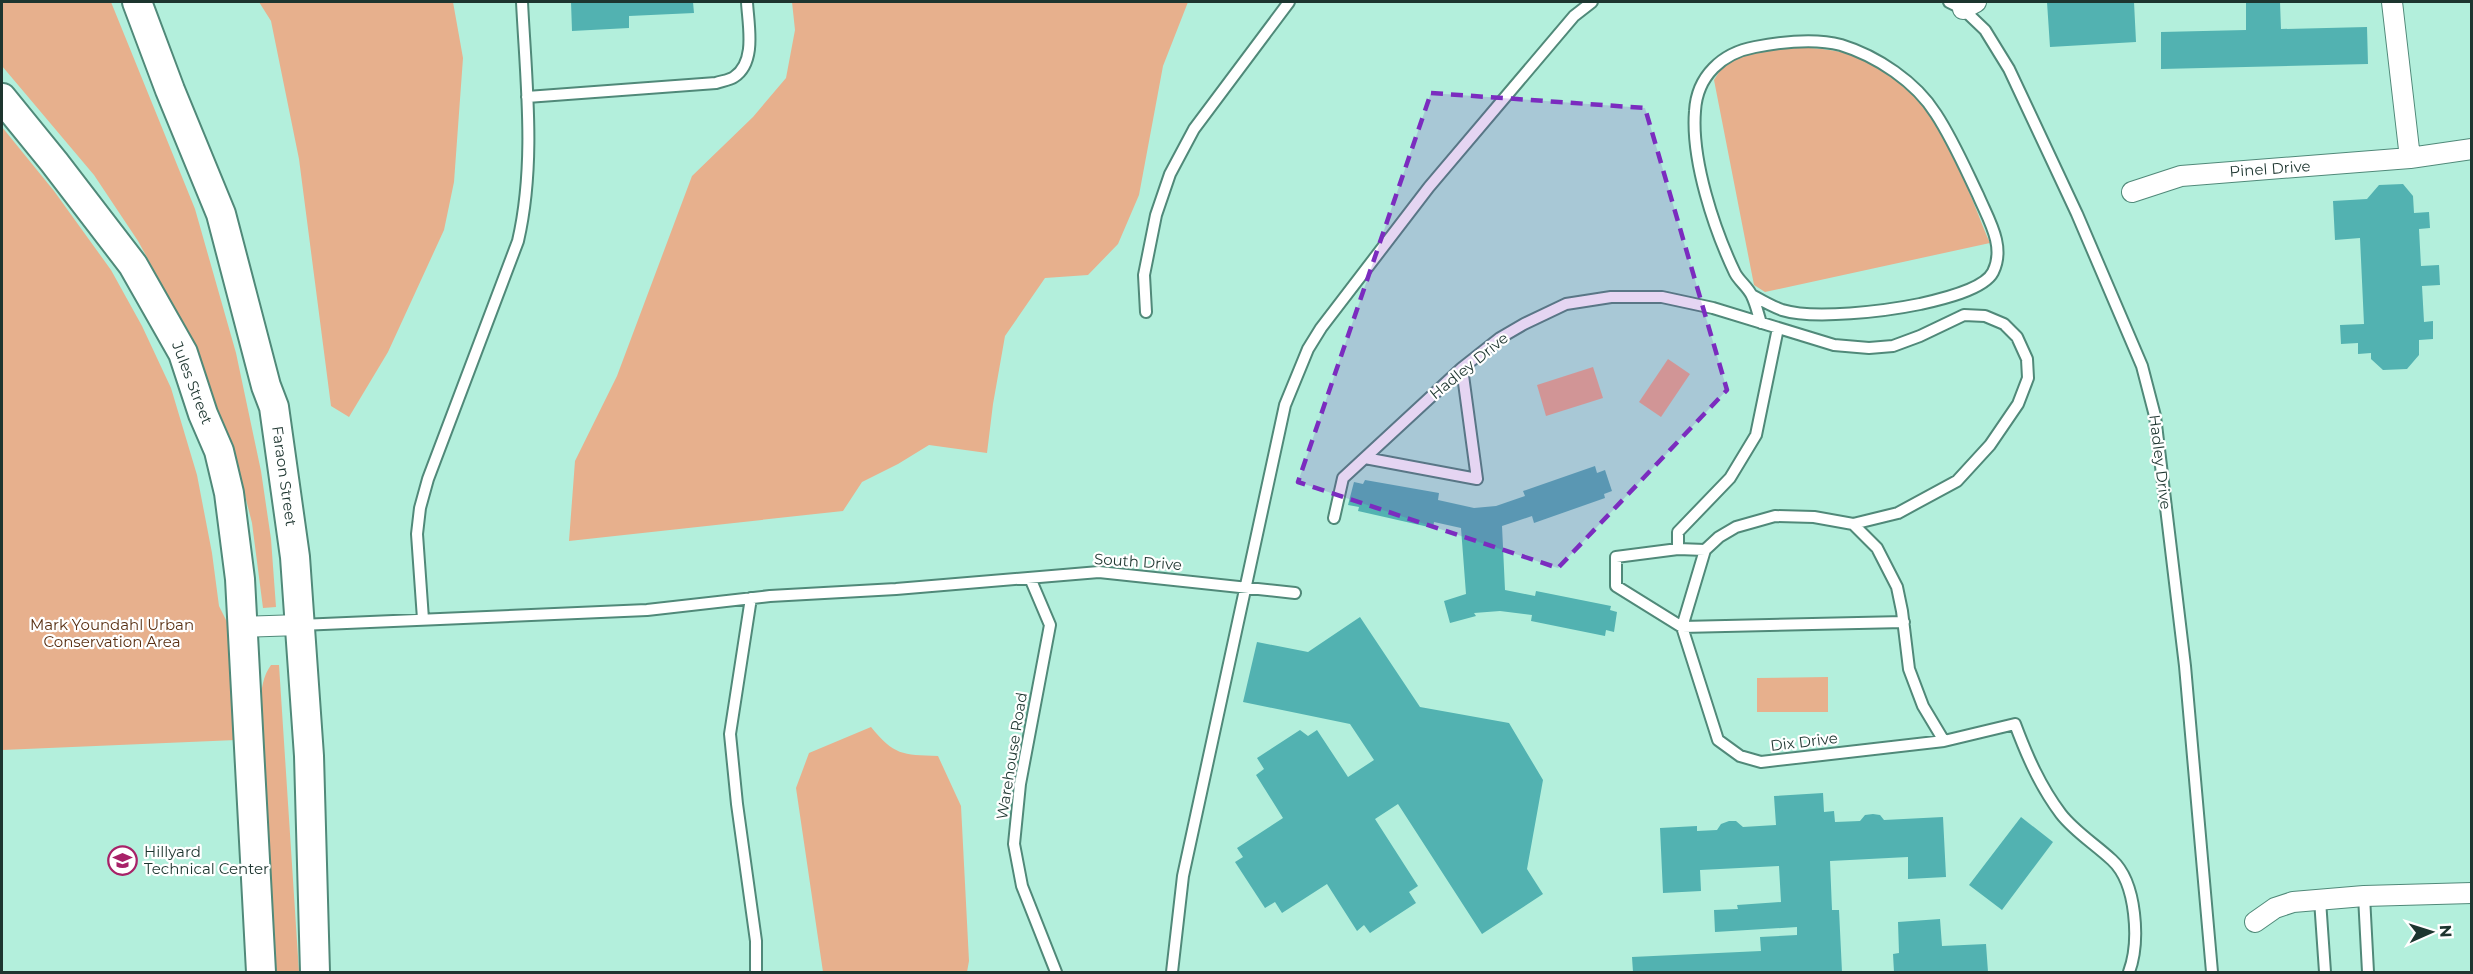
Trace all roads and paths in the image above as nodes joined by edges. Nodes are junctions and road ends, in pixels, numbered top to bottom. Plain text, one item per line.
1 (137, 2) edge
2 (522, 2) edge
3 (747, 2) edge
4 (1289, 2) edge
5 (1592, 2) edge
6 (2392, 2) edge
7 (1963, 4) edge
8 (527, 97) junction
9 (2, 98) edge
10 (2472, 149) edge
11 (2410, 158) junction
12 (2132, 192) dead end
13 (1752, 295) junction
14 (1146, 312) dead end
15 (1761, 323) junction
16 (1778, 328) junction
17 (1462, 368) junction
18 (1365, 458) junction
19 (1334, 519) dead end
20 (1853, 524) junction
21 (1678, 549) junction
22 (1705, 550) junction
23 (1030, 578) junction
24 (1244, 588) junction
25 (1294, 593) dead end
26 (751, 598) junction
27 (423, 620) junction
28 (1904, 622) junction
29 (300, 625) junction
30 (243, 627) junction
31 (1682, 627) junction
32 (1944, 741) junction
33 (2472, 893) edge
34 (2364, 896) junction
35 (2320, 900) junction
36 (2255, 922) dead end
37 (261, 972) edge
38 (315, 972) edge
39 (756, 972) edge
40 (1056, 972) edge
41 (1172, 972) edge
42 (2129, 972) edge
43 (2212, 972) edge
44 (2325, 972) edge
45 (2368, 972) edge

1 - 29 main road, Faraon Street
2 - 8 lane
3 - 8 lane
4 - 14 lane
5 - 24 lane
6 - 11 street
7 - 43 lane, Hadley Drive
8 - 27 lane
9 - 30 main road, Jules Street
10 - 11 street
11 - 12 street, Pinel Drive
13 - 13 lane
13 - 15 lane
15 - 16 lane, Hadley Drive
15 - 17 lane, Hadley Drive
16 - 20 lane, Hadley Drive
16 - 21 lane
17 - 18 lane, Hadley Drive
17 - 18 lane
18 - 19 lane, Hadley Drive
20 - 22 lane
20 - 28 lane
21 - 22 lane
21 - 31 lane
22 - 31 lane
23 - 24 lane, South Drive
23 - 26 lane, South Drive
23 - 40 lane, Warehouse Road
24 - 25 lane, South Drive
24 - 41 lane
26 - 27 lane, South Drive
26 - 39 lane
27 - 29 lane, South Drive
28 - 31 lane
28 - 32 lane
29 - 30 street
29 - 38 main road, Faraon Street
30 - 37 main road
31 - 32 lane, Dix Drive
32 - 42 lane, Dix Drive
33 - 34 street
34 - 35 street
34 - 45 lane
35 - 36 street
35 - 44 lane

